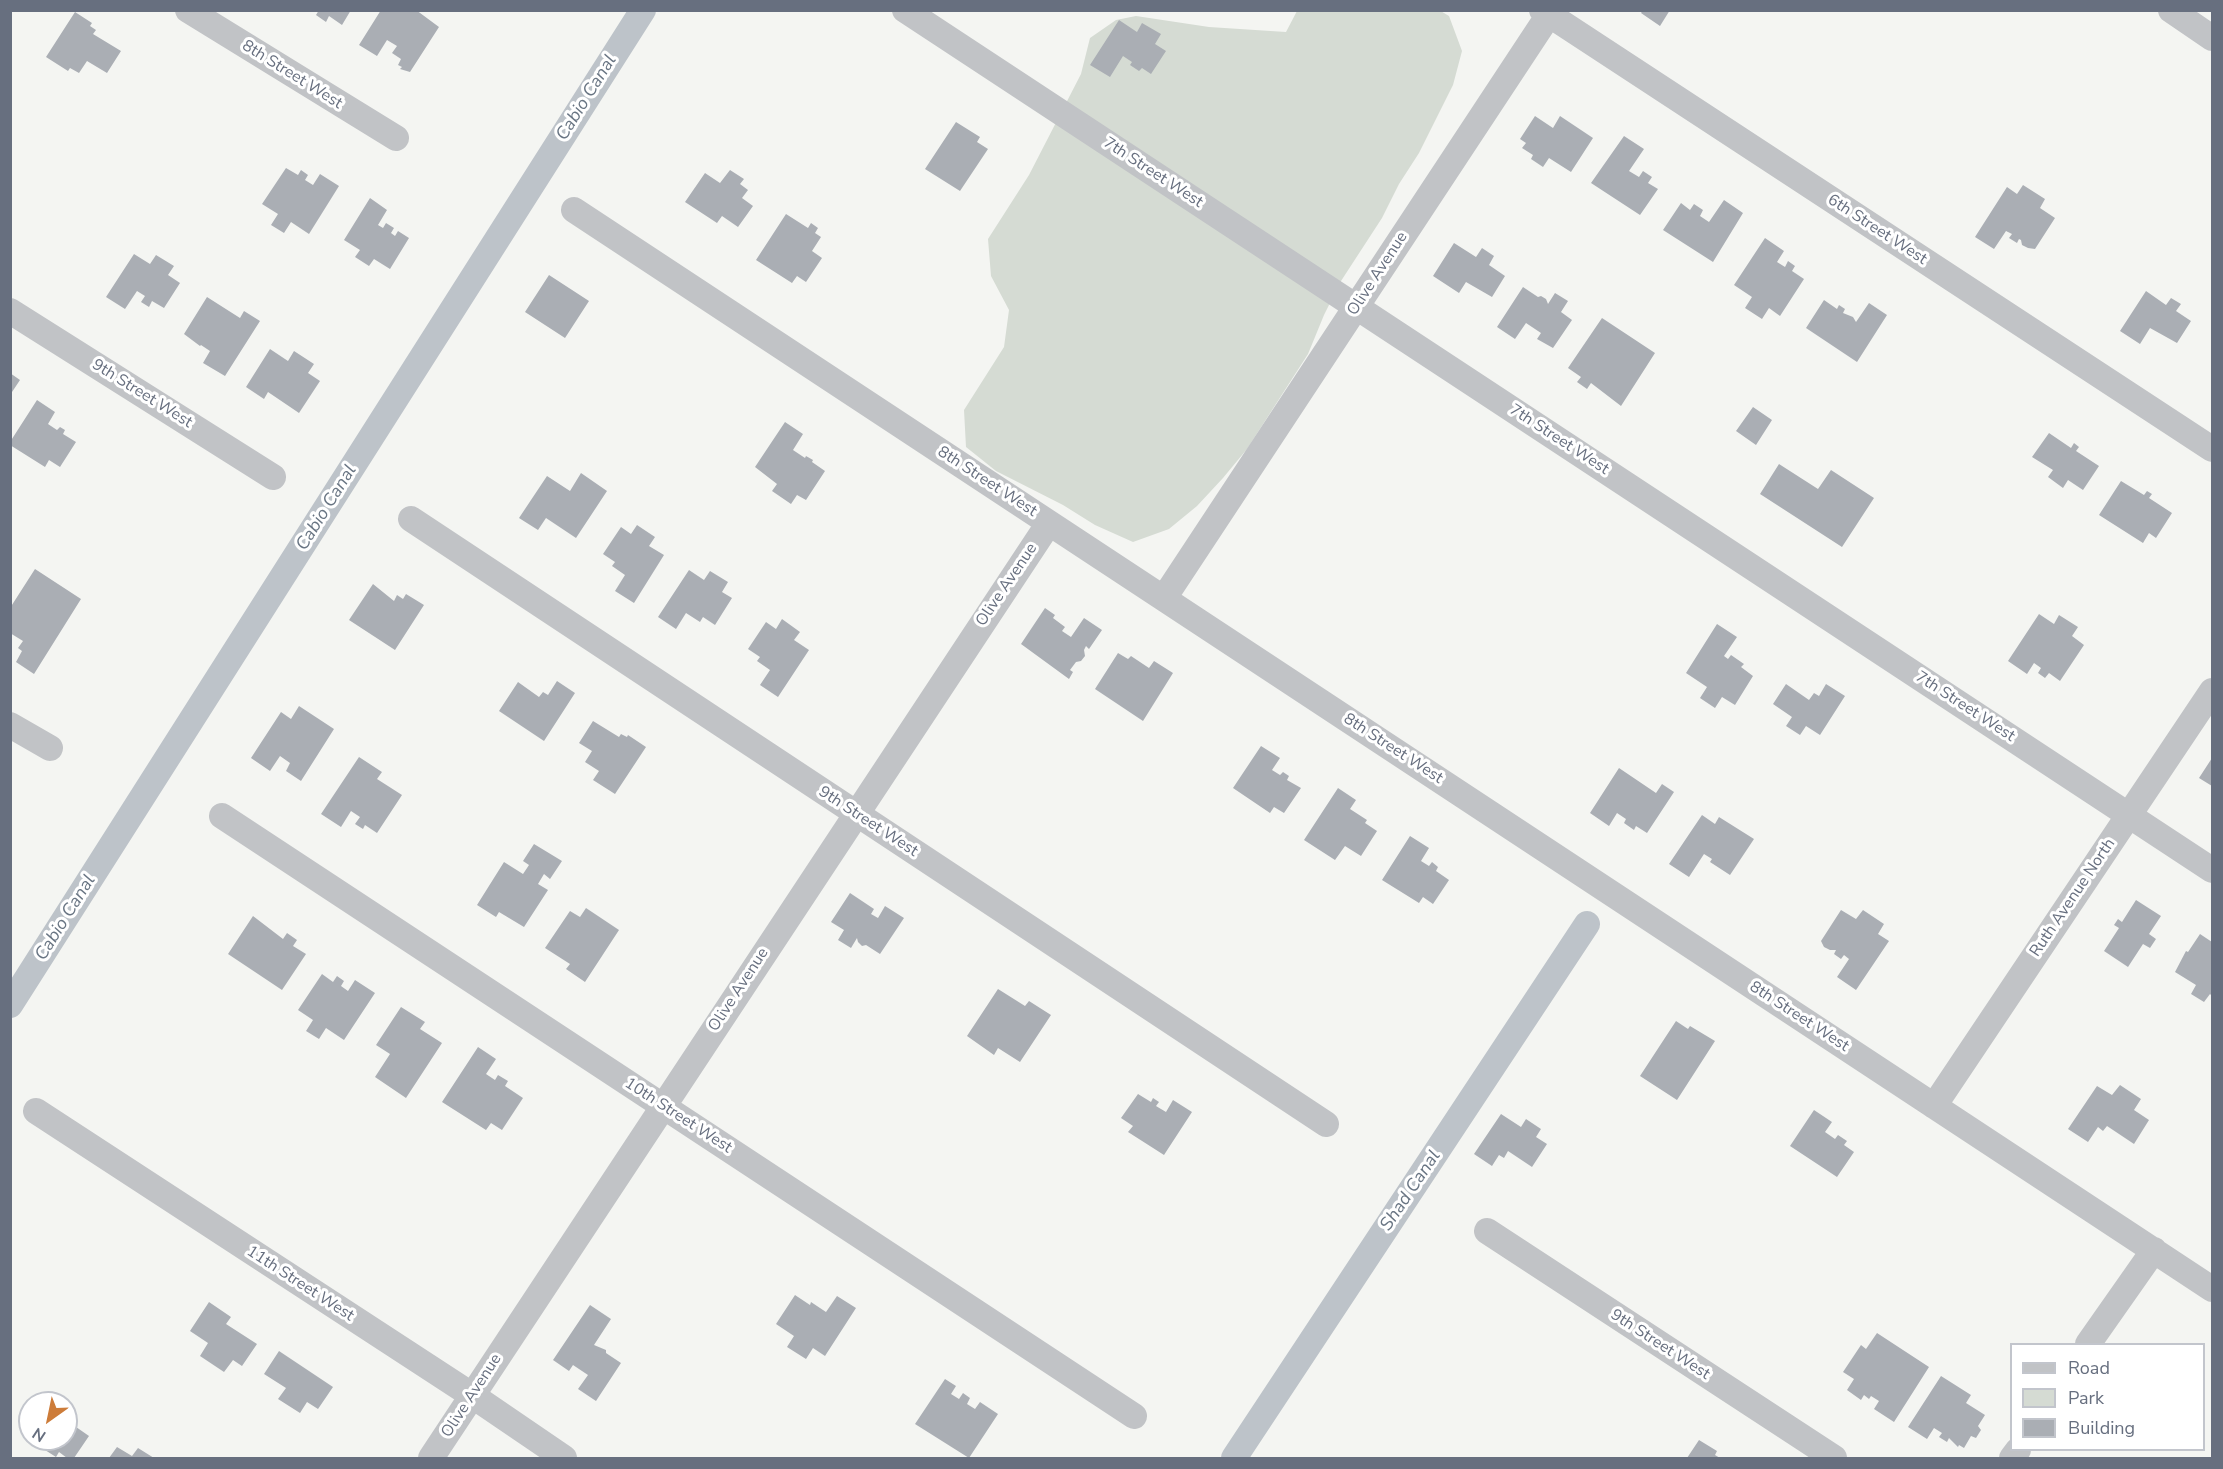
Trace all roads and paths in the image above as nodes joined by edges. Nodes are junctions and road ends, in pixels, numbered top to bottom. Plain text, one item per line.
1 (188, 10) edge
2 (905, 10) edge
3 (2171, 10) edge
4 (1547, 12) edge
5 (2212, 38) edge
6 (396, 138) dead end
7 (573, 210) dead end
8 (1356, 307) junction
9 (10, 311) edge
10 (2212, 449) edge
11 (273, 477) dead end
12 (411, 519) dead end
13 (1049, 523) junction
14 (1164, 598) junction
15 (2212, 691) edge
16 (10, 725) edge
17 (50, 748) dead end
18 (856, 814) junction
19 (2129, 815) junction
20 (222, 816) dead end
21 (2212, 870) edge
22 (663, 1106) junction
23 (1934, 1106) junction
24 (36, 1110) dead end
25 (1326, 1124) dead end
26 (1487, 1231) dead end
27 (2154, 1250) junction
28 (2212, 1289) edge
29 (2089, 1343) edge
30 (473, 1396) junction
31 (1134, 1416) dead end
32 (431, 1458) edge
33 (564, 1458) edge
34 (1834, 1458) edge

1 - 6 street, 8th Street West
2 - 8 street, 7th Street West
3 - 5 street
4 - 8 street, Olive Avenue
4 - 10 street, 6th Street West
7 - 13 street, 8th Street West
8 - 14 street, Olive Avenue
8 - 19 street, 7th Street West
9 - 11 street, 9th Street West
12 - 18 street, 9th Street West
13 - 14 street, 8th Street West
13 - 18 street, Olive Avenue
14 - 23 street, 8th Street West
15 - 19 street, Ruth Avenue North
16 - 17 street
18 - 22 street, Olive Avenue
18 - 25 street, 9th Street West
19 - 21 street, 7th Street West
19 - 23 street, Ruth Avenue North
20 - 22 street, 10th Street West
22 - 30 street, Olive Avenue
22 - 31 street, 10th Street West
23 - 27 street, 8th Street West
24 - 30 street, 11th Street West
26 - 34 street, 9th Street West
27 - 28 street, 8th Street West
27 - 29 street
30 - 32 street, Olive Avenue
30 - 33 street, 11th Street West

